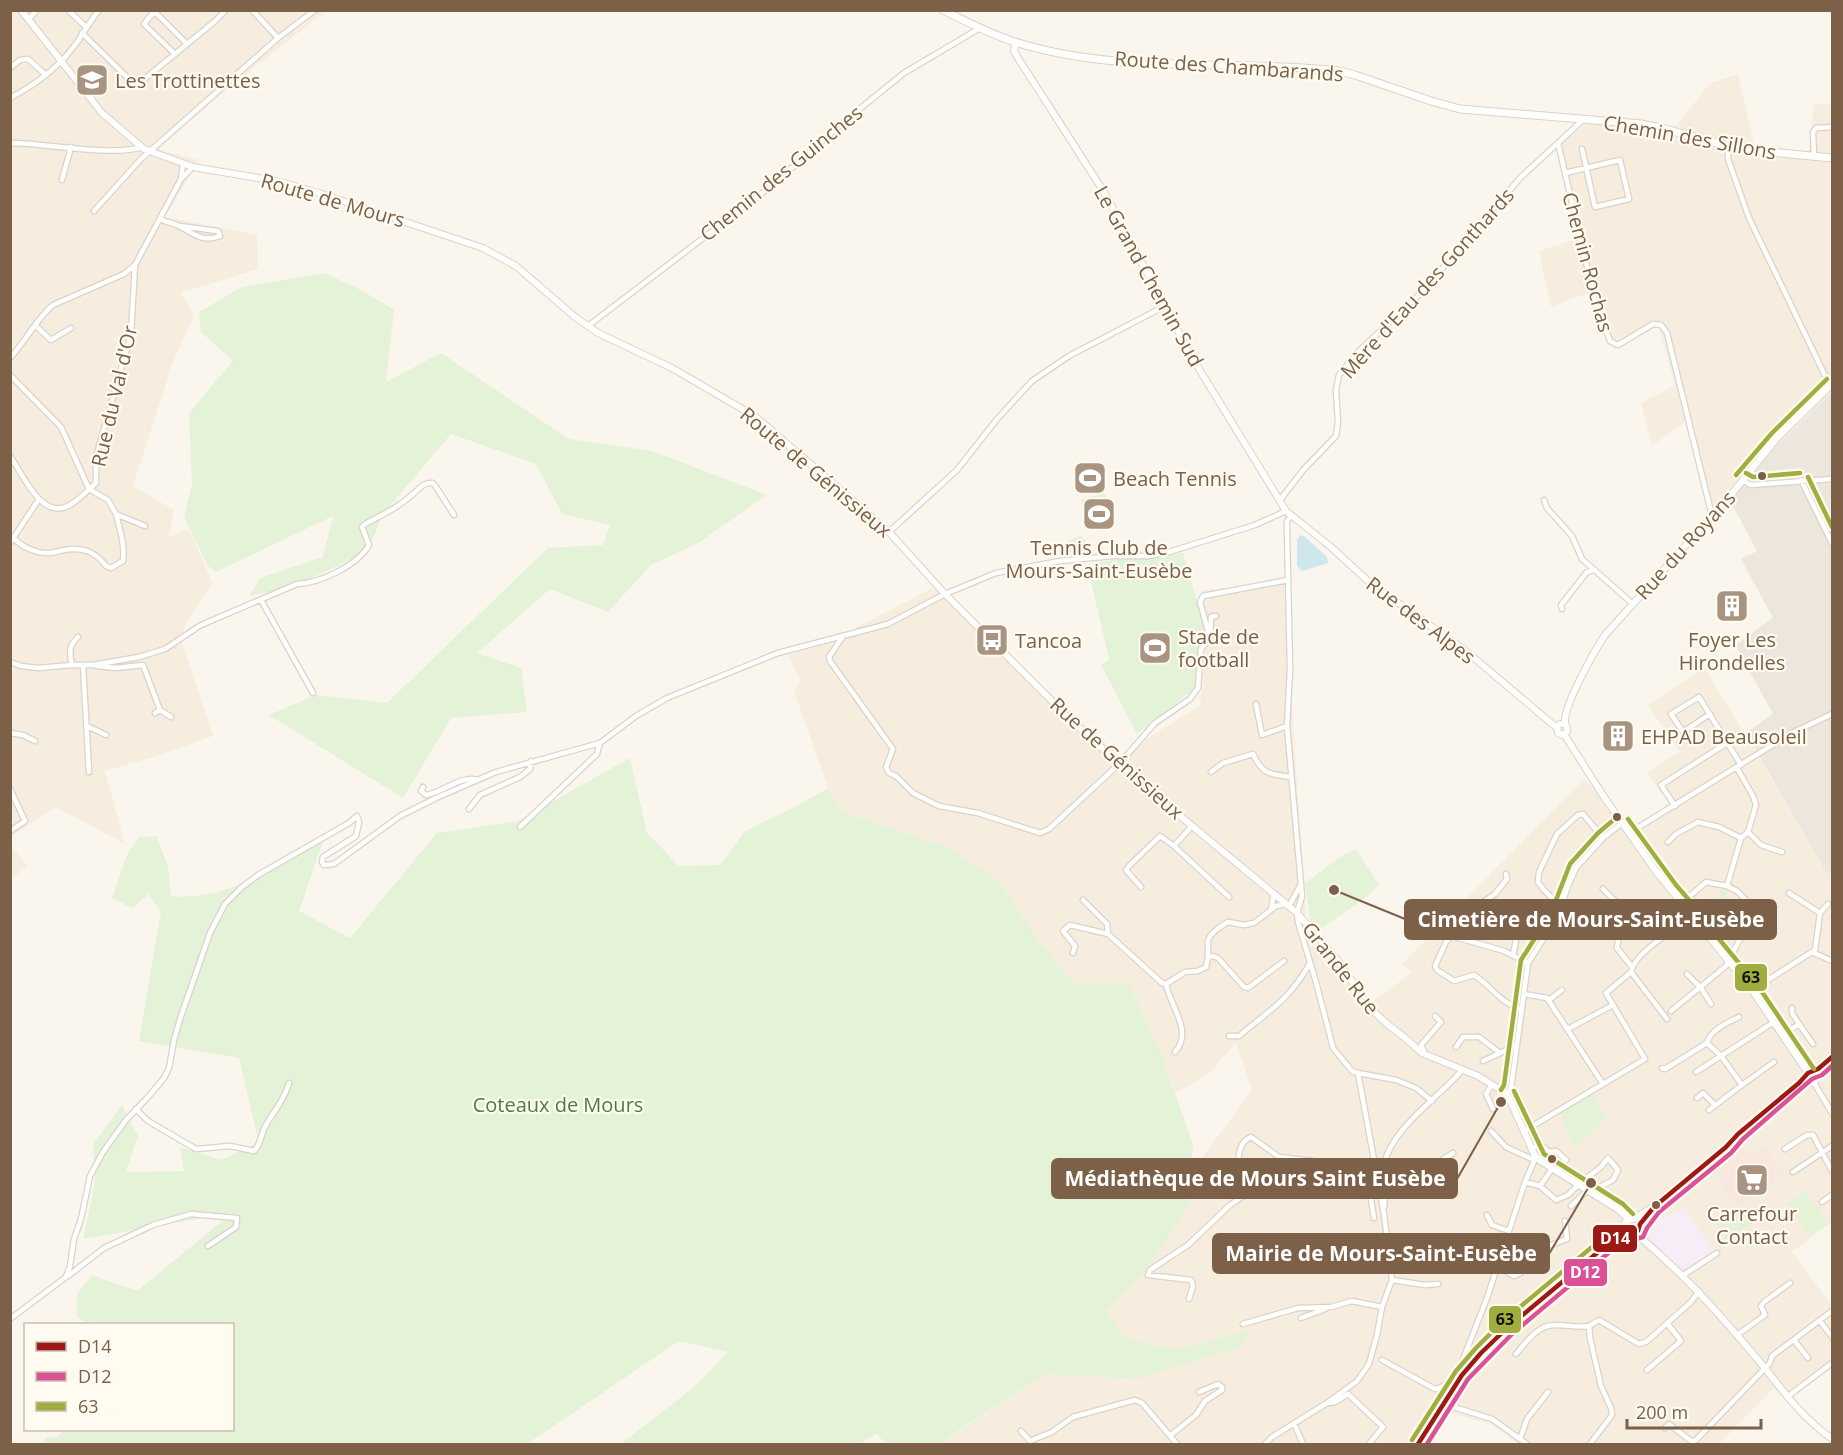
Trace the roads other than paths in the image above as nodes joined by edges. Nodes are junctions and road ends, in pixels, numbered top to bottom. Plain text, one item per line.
1 (21, 10) edge
2 (28, 10) edge
3 (37, 10) edge
4 (68, 10) edge
5 (99, 10) edge
6 (226, 10) edge
7 (252, 10) edge
8 (315, 10) edge
9 (944, 11) edge
10 (30, 18) junction
11 (86, 26) junction
12 (980, 28) junction
13 (82, 33) junction
14 (1002, 37) junction
15 (278, 38) junction
16 (1016, 42) junction
17 (187, 44) junction
18 (175, 54) junction
19 (1017, 58) junction
20 (61, 60) junction
21 (10, 68) edge
22 (46, 75) junction
23 (10, 98) edge
24 (1584, 119) junction
25 (1833, 128) edge
26 (10, 143) edge
27 (1558, 144) junction
28 (1728, 146) junction
29 (70, 147) junction
30 (142, 147) junction
31 (1582, 149) dead end
32 (150, 152) junction
33 (1814, 157) junction
34 (1833, 159) edge
35 (183, 164) junction
36 (193, 167) junction
37 (1586, 168) junction
38 (1565, 173) junction
39 (181, 179) junction
40 (62, 180) dead end
41 (94, 211) dead end
42 (160, 219) junction
43 (180, 226) junction
44 (135, 265) junction
45 (1165, 306) junction
46 (36, 326) junction
47 (588, 326) junction
48 (71, 328) dead end
49 (10, 358) edge
50 (672, 368) joint
51 (10, 375) edge
52 (1831, 385) edge
53 (10, 456) edge
54 (1833, 479) edge
55 (1742, 480) junction
56 (1802, 480) junction
57 (89, 489) junction
58 (39, 499) junction
59 (1279, 499) junction
60 (1544, 500) dead end
61 (116, 514) junction
62 (453, 515) dead end
63 (1291, 515) junction
64 (1712, 516) junction
65 (145, 526) dead end
66 (889, 532) junction
67 (12, 541) edge
68 (1833, 543) edge
69 (1594, 570) junction
70 (1288, 580) junction
71 (945, 594) junction
72 (261, 600) junction
73 (1633, 604) junction
74 (1562, 609) dead end
75 (1216, 616) dead end
76 (843, 636) junction
77 (78, 637) dead end
78 (1210, 638) junction
79 (11, 664) edge
80 (72, 664) junction
81 (83, 665) junction
82 (93, 665) junction
83 (313, 693) dead end
84 (1256, 704) dead end
85 (160, 710) junction
86 (155, 713) dead end
87 (1710, 714) junction
88 (1833, 714) edge
89 (171, 717) dead end
90 (1566, 724) junction
91 (87, 726) junction
92 (1287, 726) junction
93 (1557, 728) junction
94 (10, 733) edge
95 (106, 735) dead end
96 (1564, 735) junction
97 (35, 741) dead end
98 (600, 743) junction
99 (1727, 743) junction
100 (531, 761) junction
101 (1119, 764) junction
102 (1739, 767) junction
103 (89, 772) dead end
104 (1211, 772) dead end
105 (1290, 777) junction
106 (478, 780) junction
107 (423, 787) dead end
108 (10, 789) edge
109 (1675, 806) junction
110 (469, 808) dead end
111 (1622, 823) junction
112 (1192, 826) junction
113 (520, 827) dead end
114 (10, 831) edge
115 (1629, 832) junction
116 (1748, 832) junction
117 (1603, 838) junction
118 (1741, 838) junction
119 (1668, 842) dead end
120 (1174, 846) junction
121 (1782, 852) dead end
122 (1506, 874) dead end
123 (1301, 884) junction
124 (1727, 886) junction
125 (1141, 887) dead end
126 (1603, 889) dead end
127 (1274, 893) junction
128 (1789, 893) dead end
129 (1229, 897) dead end
130 (1083, 900) dead end
131 (1682, 903) junction
132 (1828, 904) dead end
133 (1288, 905) junction
134 (1494, 906) dead end
135 (1561, 907) junction
136 (1271, 910) junction
137 (1297, 913) junction
138 (1640, 913) dead end
139 (1820, 913) junction
140 (1693, 916) junction
141 (1621, 920) junction
142 (1108, 934) junction
143 (1452, 936) junction
144 (1812, 952) junction
145 (1072, 953) dead end
146 (1513, 955) junction
147 (1208, 957) junction
148 (1284, 961) dead end
149 (1833, 961) edge
150 (1729, 962) junction
151 (1310, 963) junction
152 (1528, 963) junction
153 (1632, 969) junction
154 (1687, 974) dead end
155 (1166, 984) junction
156 (1701, 988) junction
157 (1563, 990) dead end
158 (1752, 990) junction
159 (1524, 994) junction
160 (1549, 1000) junction
161 (1711, 1004) dead end
162 (1613, 1005) junction
163 (1792, 1008) dead end
164 (1521, 1010) junction
165 (1671, 1011) dead end
166 (1435, 1016) dead end
167 (1739, 1017) dead end
168 (1667, 1018) dead end
169 (1774, 1022) junction
170 (1799, 1024) junction
171 (1568, 1029) junction
172 (1783, 1035) junction
173 (1229, 1036) dead end
174 (1707, 1042) junction
175 (1813, 1044) dead end
176 (1517, 1045) junction
177 (1456, 1047) dead end
178 (1174, 1052) dead end
179 (1500, 1053) junction
180 (1430, 1056) junction
181 (1721, 1056) junction
182 (1833, 1057) edge
183 (1483, 1061) dead end
184 (1774, 1062) dead end
185 (1833, 1062) edge
186 (1662, 1068) dead end
187 (1463, 1069) junction
188 (1696, 1072) dead end
189 (1358, 1073) junction
190 (1811, 1077) junction
191 (289, 1083) dead end
192 (1492, 1084) junction
193 (1603, 1084) junction
194 (1742, 1085) junction
195 (1507, 1094) junction
196 (1697, 1098) dead end
197 (1833, 1098) edge
198 (1826, 1099) junction
199 (1432, 1101) junction
200 (1715, 1105) junction
201 (136, 1109) junction
202 (1493, 1109) dead end
203 (1709, 1110) dead end
204 (1833, 1113) edge
205 (1491, 1131) dead end
206 (1524, 1131) junction
207 (1833, 1146) edge
208 (1532, 1148) junction
209 (1785, 1149) dead end
210 (1822, 1152) junction
211 (1453, 1153) dead end
212 (1535, 1158) junction
213 (1374, 1160) junction
214 (1566, 1160) dead end
215 (1365, 1164) junction
216 (1552, 1169) junction
217 (1833, 1171) edge
218 (1793, 1172) dead end
219 (1525, 1182) junction
220 (1578, 1185) junction
221 (1540, 1186) junction
222 (1385, 1191) junction
223 (1589, 1193) junction
224 (1833, 1195) edge
225 (1822, 1202) dead end
226 (1571, 1206) dead end
227 (1383, 1211) junction
228 (1487, 1215) dead end
229 (1374, 1218) dead end
230 (1565, 1221) dead end
231 (1633, 1226) junction
232 (1509, 1231) junction
233 (208, 1246) dead end
234 (1717, 1252) dead end
235 (1497, 1266) junction
236 (1682, 1276) junction
237 (66, 1277) junction
238 (1392, 1280) junction
239 (1790, 1283) dead end
240 (1438, 1284) dead end
241 (1699, 1291) junction
242 (1189, 1299) dead end
243 (1330, 1307) junction
244 (1382, 1307) junction
245 (1833, 1311) edge
246 (1300, 1318) dead end
247 (10, 1319) edge
248 (1820, 1321) junction
249 (1667, 1323) junction
250 (1243, 1324) dead end
251 (1589, 1326) junction
252 (1737, 1335) junction
253 (1833, 1337) edge
254 (1794, 1340) junction
255 (1465, 1353) junction
256 (1516, 1354) dead end
257 (1808, 1358) dead end
258 (1473, 1359) junction
259 (1382, 1360) dead end
260 (1462, 1362) junction
261 (1833, 1363) edge
262 (1764, 1368) junction
263 (1647, 1370) dead end
264 (1462, 1373) junction
265 (1199, 1392) dead end
266 (1548, 1392) dead end
267 (1787, 1397) junction
268 (1327, 1403) junction
269 (1444, 1404) junction
270 (1294, 1423) junction
271 (1665, 1428) dead end
272 (1021, 1431) dead end
273 (1171, 1435) junction
274 (1520, 1439) junction
275 (1833, 1439) edge
276 (1177, 1444) edge
277 (1265, 1444) edge
278 (1303, 1444) edge
279 (1369, 1444) edge
280 (1418, 1444) edge
281 (1527, 1444) edge
282 (1590, 1444) edge

1 - 10 street, Route de Mours
2 - 10 street
3 - 10 street
4 - 11 street
5 - 11 street
6 - 17 street
7 - 15 street
8 - 15 street
9 - 12 main road, Route des Chambarands
10 - 20 street, Route de Mours
11 - 13 street
12 - 14 main road, Route des Chambarands
12 - 47 street, Chemin des Guinches
13 - 18 street
13 - 20 street
14 - 16 main road, Route des Chambarands
14 - 19 street
15 - 32 street
16 - 19 street, Le Grand Chemin Sud
16 - 24 main road, Route des Chambarands
17 - 18 street
17 - 18 street
19 - 45 street, Le Grand Chemin Sud
20 - 22 street
20 - 30 street, Route de Mours
21 - 22 street
22 - 23 street
24 - 27 street, Mère d'Eau des Gonthards
24 - 28 main road, Chemin des Sillons
25 - 33 street
26 - 29 street
27 - 38 street, Chemin Rochas
27 - 59 street, Mère d'Eau des Gonthards
28 - 33 main road, Chemin des Sillons
28 - 52 street
29 - 30 street
29 - 40 street
30 - 32 street, Route de Mours
31 - 37 street
32 - 35 street, Route de Mours
32 - 41 street
33 - 34 main road, Chemin des Sillons
35 - 36 street, Route de Mours
35 - 39 street
36 - 39 street
36 - 47 street, Route de Mours
37 - 37 street
37 - 38 street
38 - 64 street, Chemin Rochas
39 - 42 street
42 - 43 street
42 - 44 street
43 - 43 street
44 - 46 street
44 - 57 street, Rue du Val d'Or
45 - 59 street, Le Grand Chemin Sud
45 - 66 street
46 - 48 street
46 - 49 street
47 - 50 street, Route de Mours
50 - 66 street, Route de Génissieux
51 - 57 street
52 - 55 street, Rue du Royans
53 - 58 street
54 - 56 street
55 - 56 street
55 - 64 street, Rue du Royans
56 - 68 street
57 - 58 street
57 - 61 street
58 - 67 street
59 - 63 street, Le Grand Chemin Sud
60 - 69 street
61 - 65 street
61 - 67 street
62 - 72 street
63 - 70 street
63 - 71 street
63 - 93 street, Rue des Alpes
64 - 73 street, Rue du Royans
66 - 71 street, Route de Génissieux
69 - 73 street
69 - 74 street
70 - 78 street
70 - 92 street
71 - 76 street
71 - 101 street, Rue de Génissieux
72 - 82 street
72 - 83 street
73 - 90 street, Rue du Royans
75 - 78 street
76 - 98 street
76 - 101 street
77 - 80 street
78 - 101 street
79 - 80 street
80 - 81 street
81 - 82 street
81 - 91 street
82 - 85 street
84 - 92 street
85 - 86 street
85 - 89 street
87 - 87 street
87 - 99 street
88 - 102 street
90 - 93 street
90 - 96 street
91 - 95 street
91 - 103 street
92 - 105 street
93 - 96 street
94 - 97 street
96 - 111 street
98 - 100 street
98 - 113 street
99 - 102 street
99 - 109 street
100 - 106 street
100 - 110 street
101 - 112 street, Rue de Génissieux
102 - 109 street
102 - 116 street
104 - 105 street
105 - 123 street
106 - 107 street
106 - 201 street
108 - 114 street
109 - 115 street
111 - 115 street
111 - 117 street
112 - 120 street
112 - 127 street, Rue de Génissieux
115 - 131 street
116 - 118 street
116 - 121 street
117 - 135 street
117 - 135 street
118 - 119 street
118 - 124 street
120 - 125 street
120 - 129 street
122 - 143 street
123 - 133 street
123 - 137 street
124 - 131 street
124 - 150 street
126 - 141 street
127 - 133 street, Rue de Génissieux
127 - 136 street
128 - 139 street
130 - 142 street
131 - 140 street
132 - 139 street
133 - 136 street
133 - 137 street, Rue de Génissieux
134 - 146 street
135 - 141 street
135 - 152 street
136 - 147 street
137 - 151 street
137 - 180 street, Grande Rue
138 - 141 street
139 - 144 street
140 - 150 street
140 - 153 street
141 - 153 street
142 - 145 street
142 - 155 street
143 - 146 street
143 - 164 street
144 - 149 street
144 - 158 street
146 - 152 street
147 - 148 street
147 - 155 street
150 - 156 street
150 - 158 street
151 - 173 street
151 - 189 street
152 - 159 street
153 - 162 street
153 - 168 street
154 - 156 street
155 - 178 street
156 - 161 street
156 - 165 street
157 - 160 street
158 - 169 street
159 - 160 street
159 - 164 street
160 - 171 street
162 - 171 street
162 - 193 street
163 - 170 street
164 - 176 street
166 - 180 street
167 - 174 street
169 - 172 street
169 - 181 street
170 - 172 street
170 - 175 street
171 - 193 street
172 - 190 street
174 - 181 street
174 - 186 street
176 - 179 street
176 - 195 street
177 - 179 street
179 - 183 street
180 - 187 street, Grande Rue
181 - 188 street
181 - 194 street
182 - 190 main road
184 - 194 street
185 - 190 main road
187 - 192 street, Grande Rue
187 - 199 street
189 - 199 street
189 - 213 street
190 - 198 street
190 - 231 main road
191 - 201 street
192 - 195 street, Grande Rue
192 - 202 street
193 - 206 street
194 - 200 street
195 - 206 street
196 - 200 street
197 - 198 street
198 - 204 street
199 - 222 street
200 - 203 street
201 - 237 street
205 - 212 street
206 - 208 street
207 - 210 street
208 - 212 street
208 - 214 street
209 - 210 street
210 - 217 street
210 - 218 street
211 - 222 street
212 - 216 street
212 - 219 street
213 - 215 street
213 - 227 street
215 - 229 street
215 - 242 street
216 - 220 street
216 - 221 street
219 - 221 street
219 - 232 street
220 - 221 street
220 - 223 street
220 - 223 street
222 - 227 street
223 - 226 street
223 - 231 street
224 - 225 street
227 - 238 street
228 - 232 street
230 - 235 street
231 - 236 street
231 - 258 main road
232 - 235 street
233 - 237 street
234 - 236 street
235 - 255 street
236 - 241 street
237 - 247 street
238 - 240 street
238 - 244 street
239 - 252 street
241 - 249 street
241 - 252 street
243 - 244 street
243 - 246 street
243 - 250 street
244 - 268 street
245 - 248 street
248 - 253 street
248 - 254 street
249 - 251 street
249 - 263 street
251 - 256 street
251 - 282 street
252 - 262 street
254 - 257 street
254 - 262 street
255 - 258 street
255 - 260 street
258 - 260 street
258 - 264 main road
259 - 264 street
260 - 264 street
261 - 267 street
262 - 267 street
262 - 271 street
264 - 269 main road
265 - 273 street
266 - 274 street
267 - 275 street
268 - 270 street
268 - 279 street
269 - 274 street
269 - 280 main road
270 - 277 street
270 - 278 street
272 - 273 street
273 - 276 street
274 - 281 street

